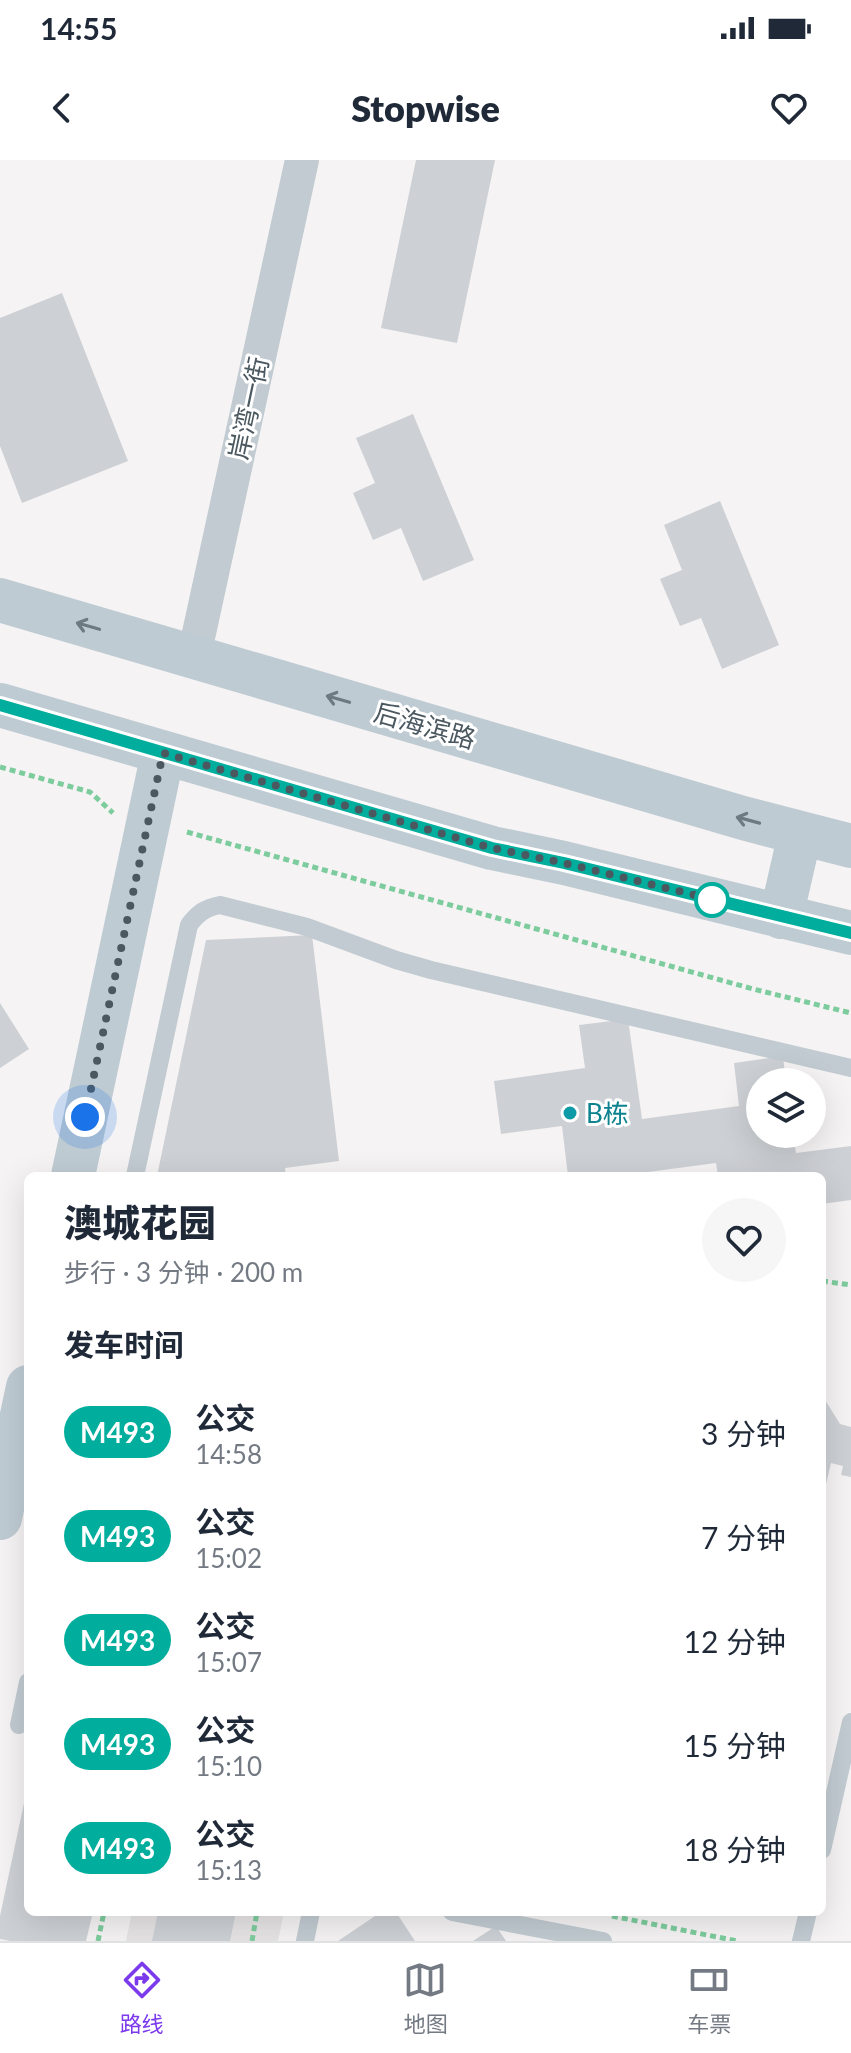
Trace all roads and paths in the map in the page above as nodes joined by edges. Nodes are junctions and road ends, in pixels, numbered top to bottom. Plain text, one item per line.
1 (302, 160) edge
2 (0, 600) edge
3 (194, 656) junction
4 (0, 705) edge
5 (163, 753) junction
6 (0, 767) edge
7 (117, 817) dead end
8 (187, 832) dead end
9 (800, 834) junction
10 (851, 846) edge
11 (781, 917) junction
12 (851, 933) edge
13 (851, 1013) edge
14 (851, 1068) edge
15 (74, 1172) edge
16 (136, 1172) edge
17 (826, 1282) edge
18 (851, 1285) edge
19 (0, 1379) edge
20 (24, 1385) edge
21 (24, 1405) edge
22 (0, 1518) edge
23 (24, 1701) edge
24 (851, 1722) edge
25 (19, 1725) dead end
26 (826, 1832) edge
27 (103, 1916) edge
28 (256, 1916) edge
29 (310, 1916) edge
30 (473, 1916) edge
31 (625, 1916) edge
32 (807, 1916) edge
33 (98, 1941) edge
34 (252, 1941) edge
35 (305, 1941) edge
36 (603, 1941) edge
37 (737, 1941) edge
38 (801, 1941) edge

1 - 3 street, 岸湾一街
3 -> 2 main road, 后海滨路
9 -> 3 main road, 后海滨路
4 - 5 main road
5 - 11 main road
5 - 15 main road
6 - 7 path
8 - 13 path
9 - 10 main road, 后海滨路
9 - 11 main road
11 - 12 main road
14 - 16 lane
17 - 18 path
19 - 20 street
21 - 22 main road
23 - 25 lane
24 - 26 lane
27 - 33 path
28 - 34 path
29 - 35 lane
30 - 36 lane
31 - 37 path
32 - 38 lane

